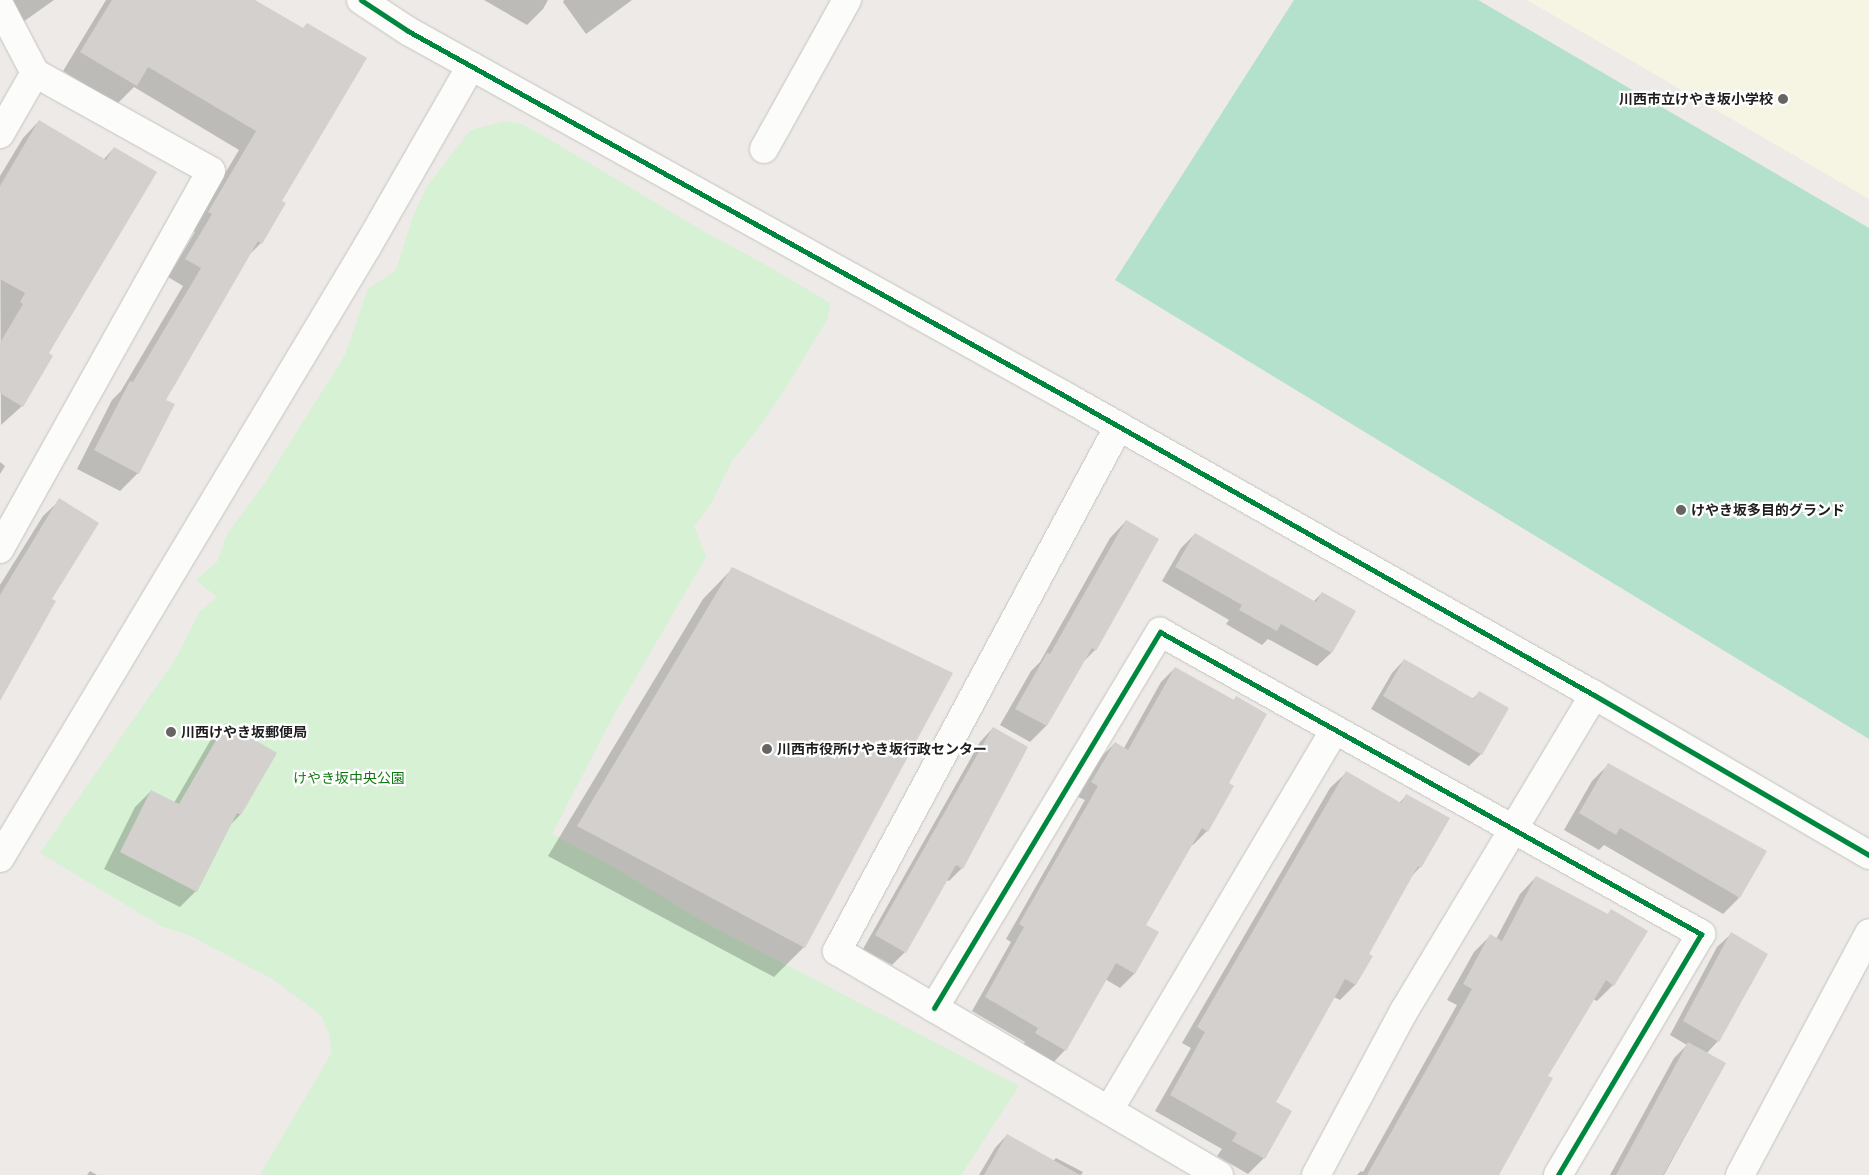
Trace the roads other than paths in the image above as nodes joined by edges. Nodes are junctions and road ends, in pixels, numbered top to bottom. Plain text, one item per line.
1 (361, 0) edge
2 (848, 0) edge
3 (0, 6) edge
4 (471, 66) junction
5 (35, 73) junction
6 (0, 134) edge
7 (764, 149) dead end
8 (1119, 426) junction
9 (0, 549) edge
10 (1594, 695) junction
11 (1335, 730) junction
12 (1513, 829) junction
13 (1869, 855) edge
14 (0, 858) edge
15 (1869, 933) edge
16 (934, 1008) junction
17 (1109, 1110) junction
18 (1219, 1175) edge
19 (1316, 1175) edge
20 (1558, 1175) edge
21 (1740, 1175) edge

1 - 4 street
2 - 7 street
3 - 5 street
4 - 8 street
4 - 14 street
5 - 6 street
5 - 9 street
8 - 10 street
8 - 16 street
10 - 12 street
10 - 13 street
11 - 12 street
11 - 16 street
11 - 17 street
12 - 19 street
12 - 20 street
15 - 21 street
16 - 17 street
17 - 18 street

